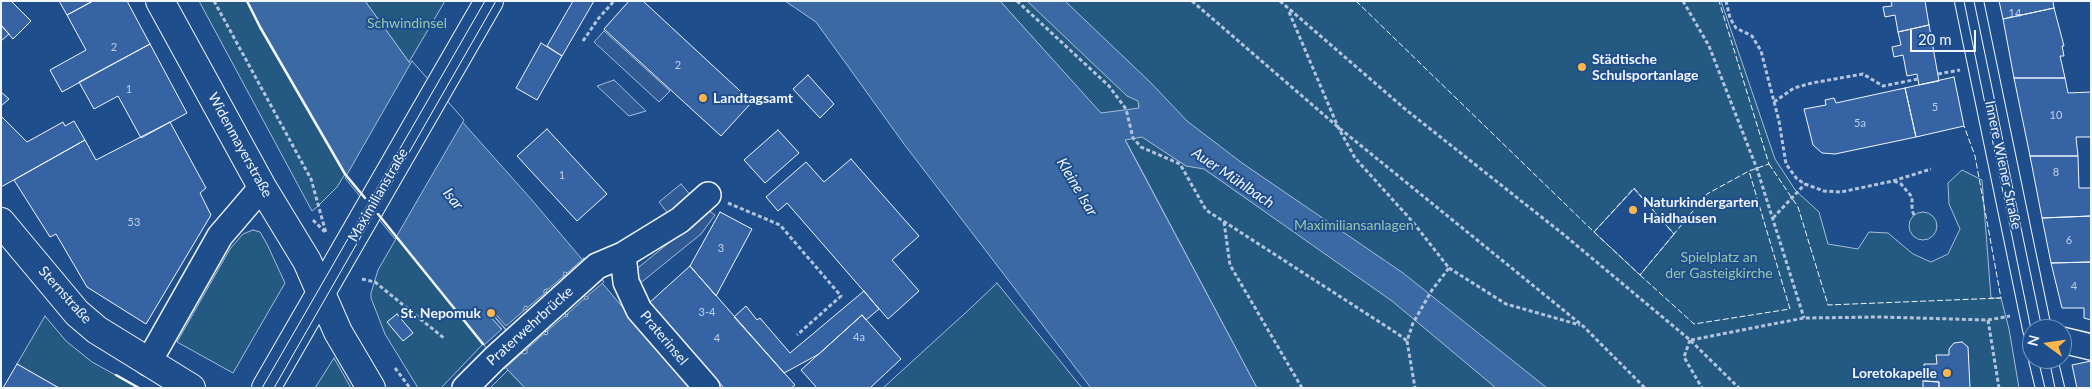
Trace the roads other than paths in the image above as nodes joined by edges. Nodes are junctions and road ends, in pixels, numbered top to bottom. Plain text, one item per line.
1 (160, 1) edge
2 (489, 1) edge
3 (1969, 1) edge
4 (262, 187) junction
5 (708, 195) road end
6 (1, 222) edge
7 (623, 255) junction
8 (321, 291) junction
9 (2035, 319) edge
10 (2072, 342) edge
11 (2091, 347) edge
12 (148, 362) junction
13 (2045, 369) edge
14 (191, 388) edge
15 (266, 388) edge
16 (371, 388) edge
17 (465, 388) edge
18 (707, 388) edge
19 (2050, 388) edge

1 - 4 main road, Widenmayerstraße
2 - 8 main road, Maximilianstraße
3 - 9 main road, Innere Wiener Straße
4 - 8 main road, Widenmayerstraße
4 - 12 street
5 - 7 street
6 - 12 main road, Sternstraße
7 - 17 street, Praterwehrbrücke
7 - 18 street, Praterinsel
8 - 15 main road, Maximilianstraße
8 - 16 main road, Widenmayerstraße
10 - 11 street
12 - 14 main road, Sternstraße
13 - 19 main road

